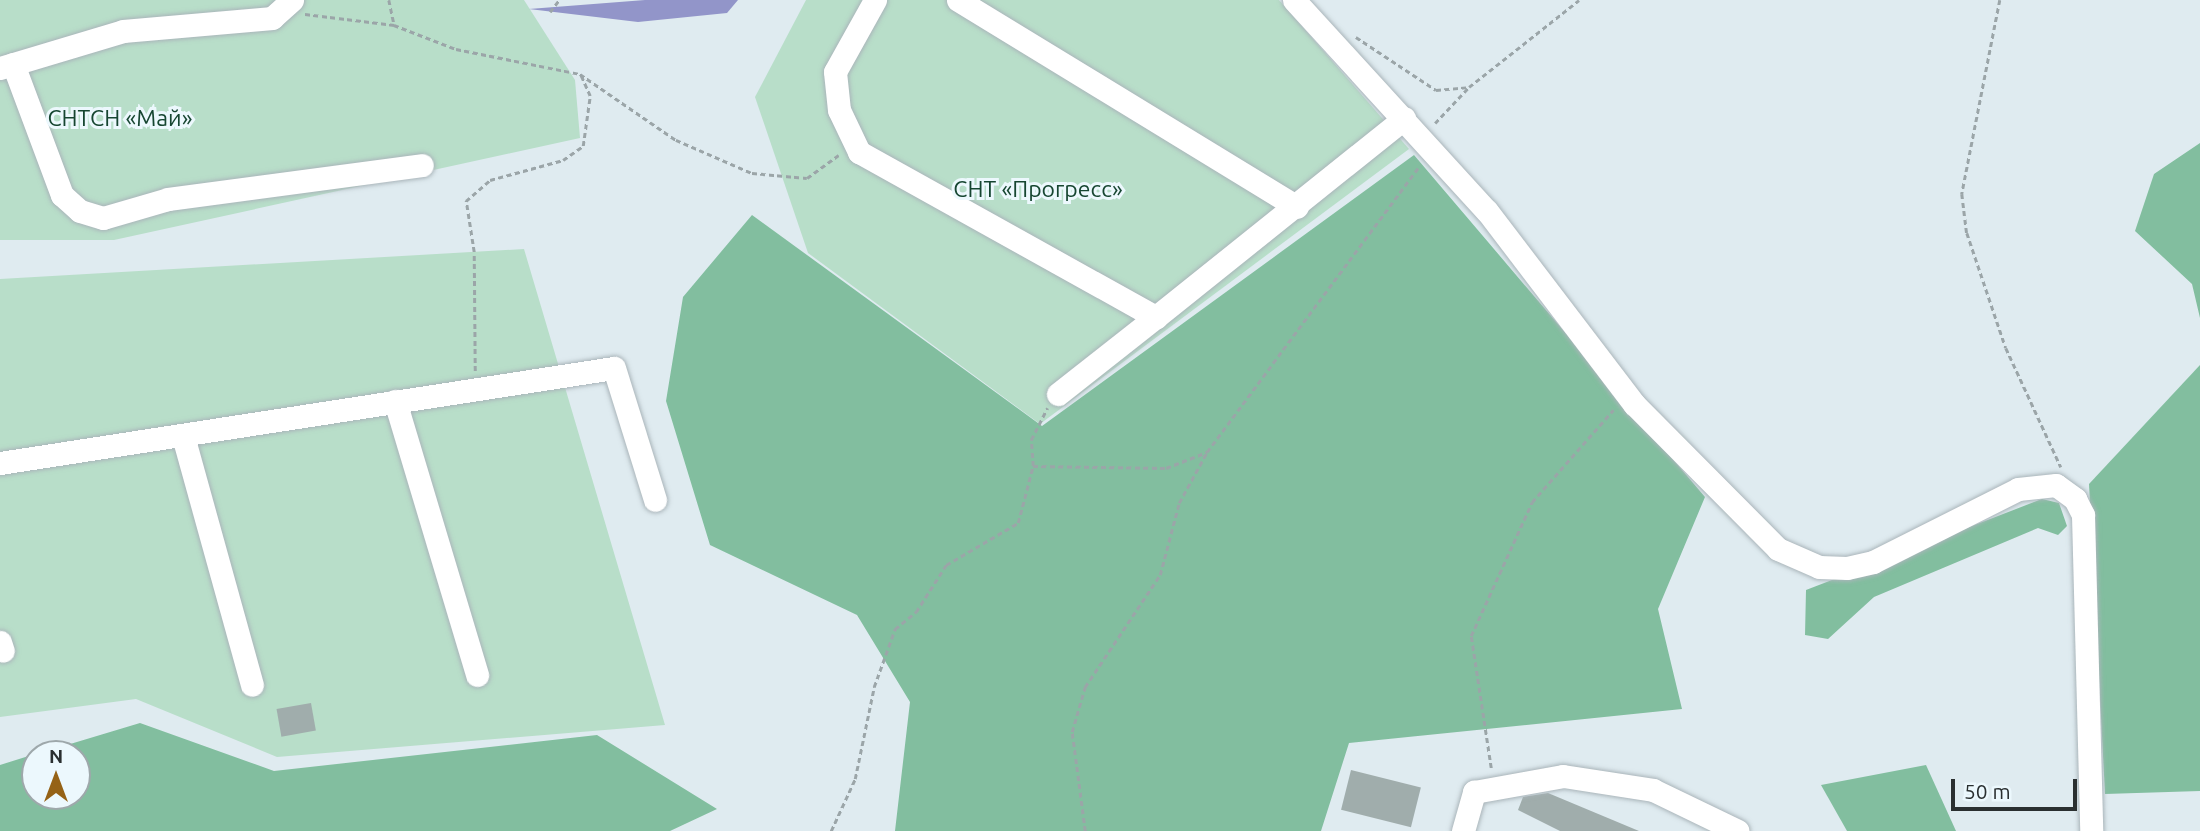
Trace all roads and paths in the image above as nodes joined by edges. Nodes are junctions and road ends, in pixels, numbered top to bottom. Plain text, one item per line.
1 (389, 0) edge
2 (559, 0) edge
3 (875, 0) edge
4 (958, 0) edge
5 (1294, 0) edge
6 (1579, 0) edge
7 (2000, 0) edge
8 (288, 6) edge
9 (550, 12) dead end
10 (394, 25) junction
11 (1333, 44) junction
12 (6, 66) edge
13 (580, 74) junction
14 (1469, 87) junction
15 (1405, 118) junction
16 (853, 140) junction
17 (1428, 142) junction
18 (422, 165) dead end
19 (1297, 208) junction
20 (1156, 317) junction
21 (474, 388) junction
22 (1058, 394) joint
23 (1622, 400) dead end
24 (395, 401) junction
25 (183, 436) junction
26 (1207, 452) junction
27 (0, 463) edge
28 (1033, 466) junction
29 (2066, 491) junction
30 (655, 500) dead end
31 (477, 675) dead end
32 (252, 685) dead end
33 (1494, 788) junction
34 (831, 831) edge
35 (1085, 831) edge
36 (1463, 831) edge
37 (1738, 831) edge
38 (2091, 831) edge

1 - 10 path
2 - 9 path
3 - 16 street
4 - 19 street
5 - 11 street
6 - 14 path
7 - 29 path
8 - 10 path
8 - 12 street
10 - 13 path
11 - 14 path
11 - 15 street
12 - 18 street
13 - 16 path
13 - 21 path
14 - 17 path
15 - 17 street
15 - 19 street
16 - 20 street
17 - 26 path
17 - 29 street
19 - 20 street
20 - 22 street
21 - 24 street
21 - 30 street
22 - 28 path
23 - 33 path
24 - 25 street
24 - 31 street
25 - 27 street
25 - 32 street
26 - 28 path
26 - 35 path
28 - 34 path
29 - 38 street
33 - 36 street
33 - 37 street

